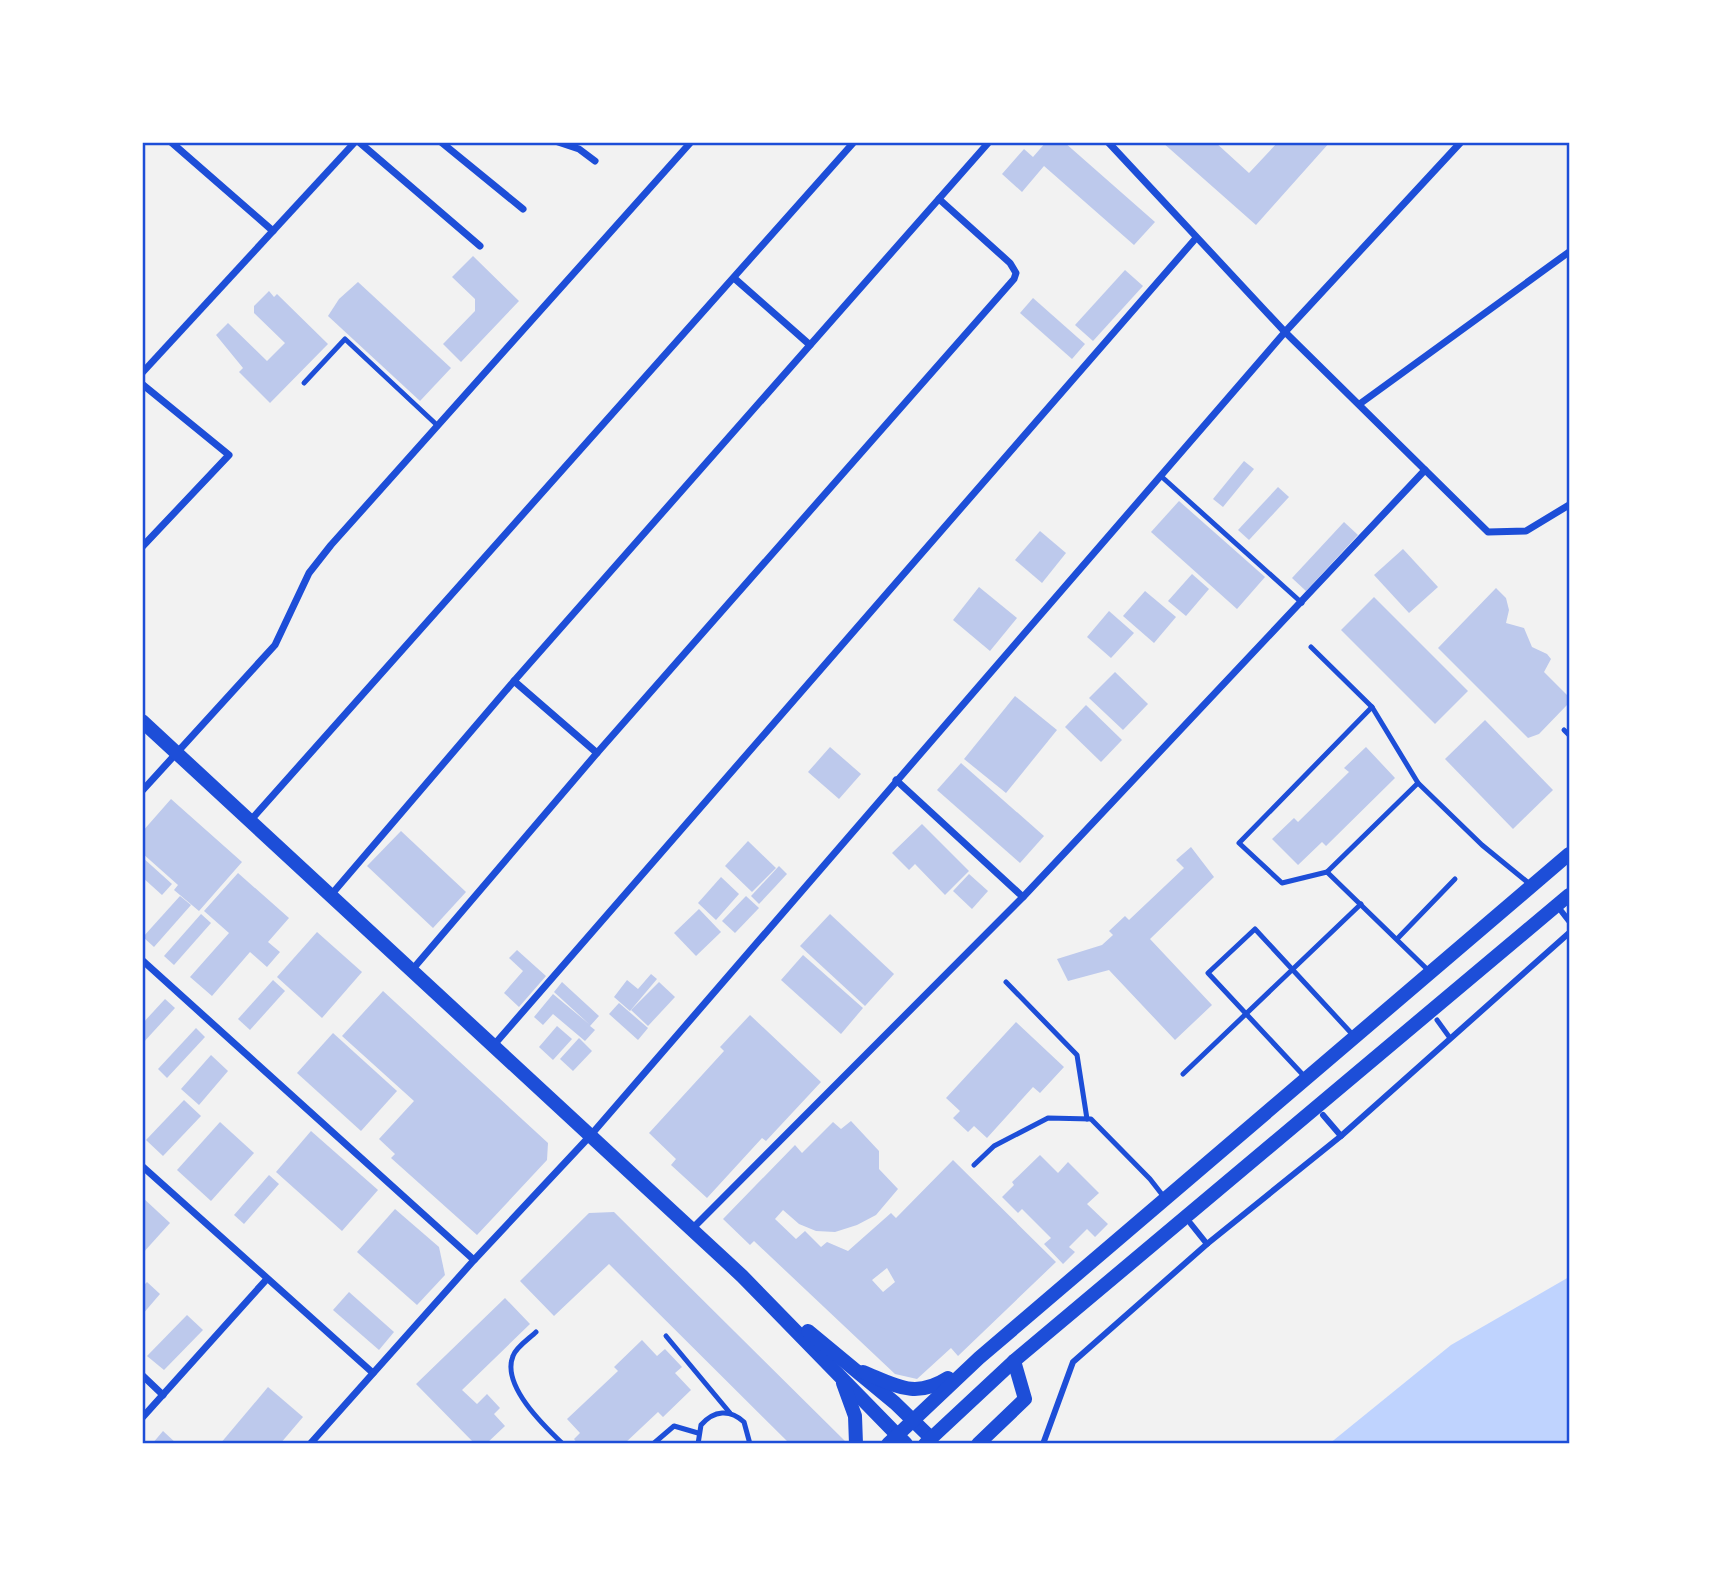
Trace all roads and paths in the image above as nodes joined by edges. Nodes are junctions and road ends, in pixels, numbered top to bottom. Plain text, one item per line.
1 (171, 142) edge
2 (357, 142) edge
3 (441, 142) edge
4 (558, 142) edge
5 (691, 142) edge
6 (854, 142) edge
7 (989, 142) edge
8 (1108, 142) edge
9 (1461, 142) edge
10 (595, 161) dead end
11 (939, 199) junction
12 (523, 209) dead end
13 (274, 231) junction
14 (1196, 238) junction
15 (480, 246) dead end
16 (1569, 252) edge
17 (734, 278) junction
18 (1285, 332) junction
19 (810, 345) junction
20 (142, 373) edge
21 (304, 383) dead end
22 (142, 384) edge
23 (1361, 403) junction
24 (438, 426) junction
25 (1425, 470) junction
26 (1162, 477) junction
27 (1569, 505) edge
28 (142, 547) edge
29 (1302, 603) junction
30 (1311, 647) dead end
31 (514, 681) junction
32 (1372, 707) junction
33 (142, 721) edge
34 (1564, 730) dead end
35 (1569, 735) edge
36 (175, 752) junction
37 (597, 753) junction
38 (896, 780) junction
39 (1418, 783) junction
40 (142, 791) edge
41 (249, 822) junction
42 (1569, 854) edge
43 (1327, 872) junction
44 (1455, 879) dead end
45 (1531, 885) junction
46 (331, 895) junction
47 (1569, 895) edge
48 (1023, 897) junction
49 (1361, 904) junction
50 (1562, 912) dead end
51 (1569, 921) edge
52 (1569, 933) edge
53 (1398, 938) junction
54 (142, 960) edge
55 (1293, 969) junction
56 (412, 970) junction
57 (1431, 972) junction
58 (1006, 982) dead end
59 (1247, 1013) junction
60 (1437, 1020) dead end
61 (1355, 1037) junction
62 (1450, 1038) junction
63 (492, 1046) junction
64 (1184, 1073) dead end
65 (1307, 1079) junction
66 (1323, 1115) dead end
67 (1087, 1119) junction
68 (590, 1136) junction
69 (1341, 1136) junction
70 (974, 1165) dead end
71 (142, 1166) edge
72 (1166, 1200) junction
73 (1191, 1224) dead end
74 (692, 1229) junction
75 (1207, 1244) junction
76 (474, 1261) junction
77 (266, 1280) junction
78 (536, 1332) dead end
79 (666, 1336) dead end
80 (979, 1357) junction
81 (1014, 1361) junction
82 (845, 1371) junction
83 (373, 1373) junction
84 (142, 1375) edge
85 (163, 1395) junction
86 (730, 1413) junction
87 (142, 1418) edge
88 (913, 1420) junction
89 (698, 1433) junction
90 (897, 1441) edge
91 (928, 1441) edge
92 (310, 1444) edge
93 (563, 1444) edge
94 (653, 1444) edge
95 (698, 1444) edge
96 (750, 1444) edge
97 (856, 1444) edge
98 (978, 1444) edge
99 (1043, 1444) edge

1 - 13 street
2 - 13 street
2 - 15 street
3 - 12 street
4 - 10 street
5 - 24 street
6 - 17 street
7 - 11 street
8 - 14 street
9 - 18 street
11 - 19 street
11 - 37 street
13 - 20 street
14 - 18 street
14 - 63 street
16 - 23 street
17 - 19 street
17 - 41 street
18 - 23 street
18 - 26 street
19 - 31 street
21 - 24 lane
22 - 28 street
23 - 25 street
24 - 36 street
25 - 27 street
25 - 29 street
26 - 29 lane
26 - 38 street
29 - 48 street
30 - 32 lane
31 - 37 street
31 - 46 street
32 - 39 lane
32 - 43 lane
33 - 36 main road
34 - 35 lane
36 - 40 street
36 - 41 main road
37 - 56 street
38 - 48 street
38 - 68 street
39 - 43 lane
39 - 45 lane
41 - 46 main road
42 - 45 main road
43 - 49 lane
44 - 53 lane
45 - 57 main road
46 - 56 main road
47 - 81 main road
48 - 74 street
49 - 53 lane
49 - 55 lane
50 - 51 street
52 - 62 street
53 - 57 lane
54 - 76 street
55 - 59 lane
55 - 59 lane
55 - 61 lane
56 - 63 main road
57 - 61 main road
58 - 67 lane
59 - 64 lane
59 - 65 lane
60 - 62 lane
61 - 65 main road
62 - 69 street
63 - 68 main road
65 - 72 main road
66 - 69 street
67 - 70 lane
67 - 72 lane
68 - 74 main road
68 - 76 street
69 - 75 street
71 - 77 street
72 - 80 main road
73 - 75 street
74 - 82 main road
75 - 99 street
76 - 83 street
77 - 83 street
77 - 85 street
78 - 93 lane
79 - 86 lane
80 - 82 main road
80 - 88 main road
81 - 91 main road
81 - 98 main road
82 - 88 main road
82 - 90 main road
82 - 97 main road
83 - 92 street
84 - 85 street
85 - 87 street
86 - 89 lane
86 - 96 lane
88 - 90 main road
88 - 91 main road
89 - 94 lane
89 - 95 lane

